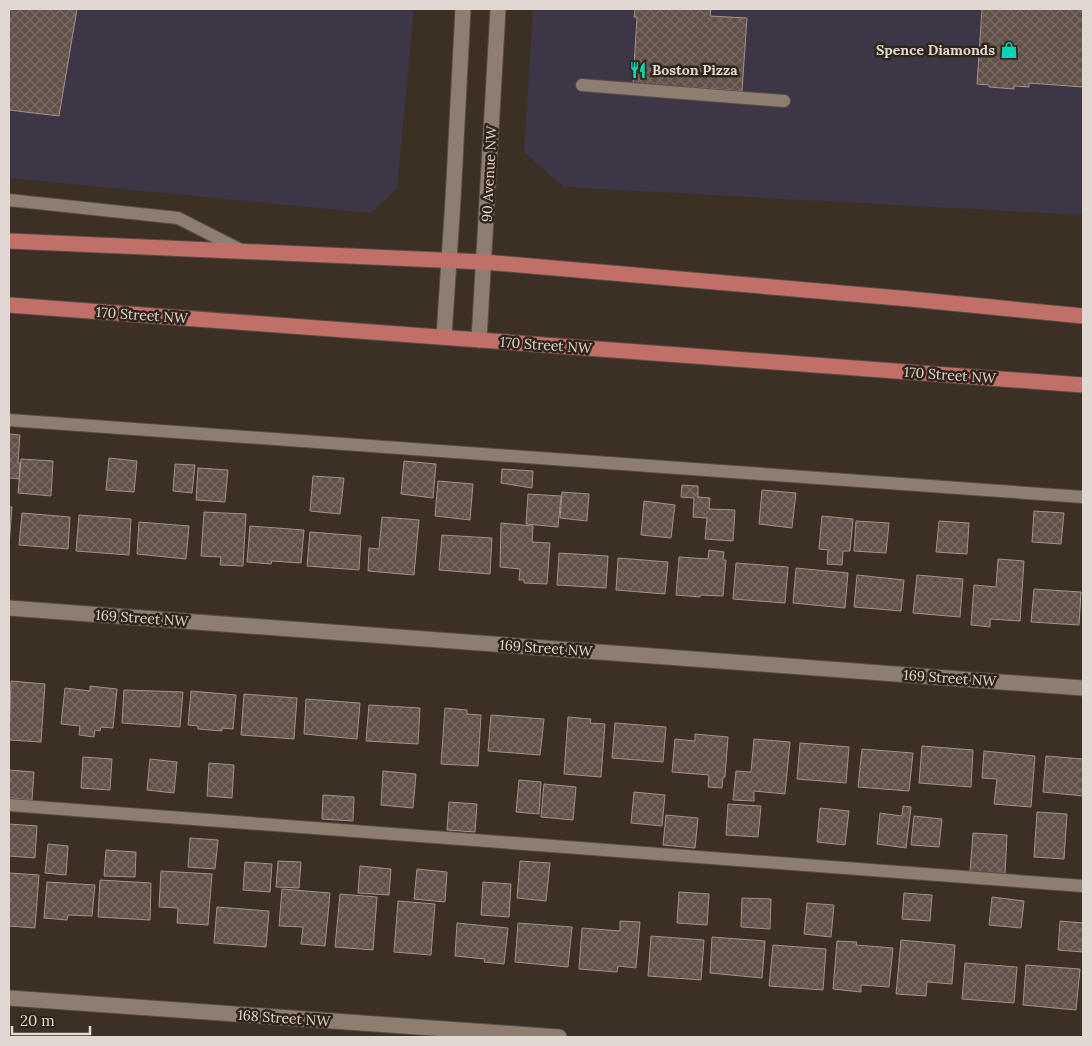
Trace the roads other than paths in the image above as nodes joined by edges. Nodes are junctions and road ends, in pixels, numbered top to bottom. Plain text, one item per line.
1 (463, 9) edge
2 (498, 9) edge
3 (582, 85) dead end
4 (784, 101) dead end
5 (9, 200) edge
6 (9, 241) edge
7 (241, 250) junction
8 (449, 260) junction
9 (484, 262) junction
10 (9, 304) edge
11 (1083, 316) edge
12 (444, 336) junction
13 (479, 340) junction
14 (1083, 386) edge
15 (9, 420) edge
16 (1083, 497) edge
17 (9, 608) edge
18 (1083, 688) edge
19 (9, 805) edge
20 (1083, 886) edge
21 (9, 998) edge
22 (412, 1032) edge
23 (559, 1037) edge

1 - 8 street
2 - 9 street, 90 Avenue NW
3 - 4 lane
5 - 7 lane
6 - 7 main road
7 - 8 main road
8 - 9 main road
8 - 12 street
9 - 11 main road
9 - 13 street, 90 Avenue NW
10 - 12 main road, 170 Street NW
12 - 13 main road, 170 Street NW
13 - 14 main road, 170 Street NW
15 - 16 lane
17 - 18 street, 169 Street NW
19 - 20 lane
21 - 22 street, 168 Street NW
22 - 23 street, 168 Street NW

